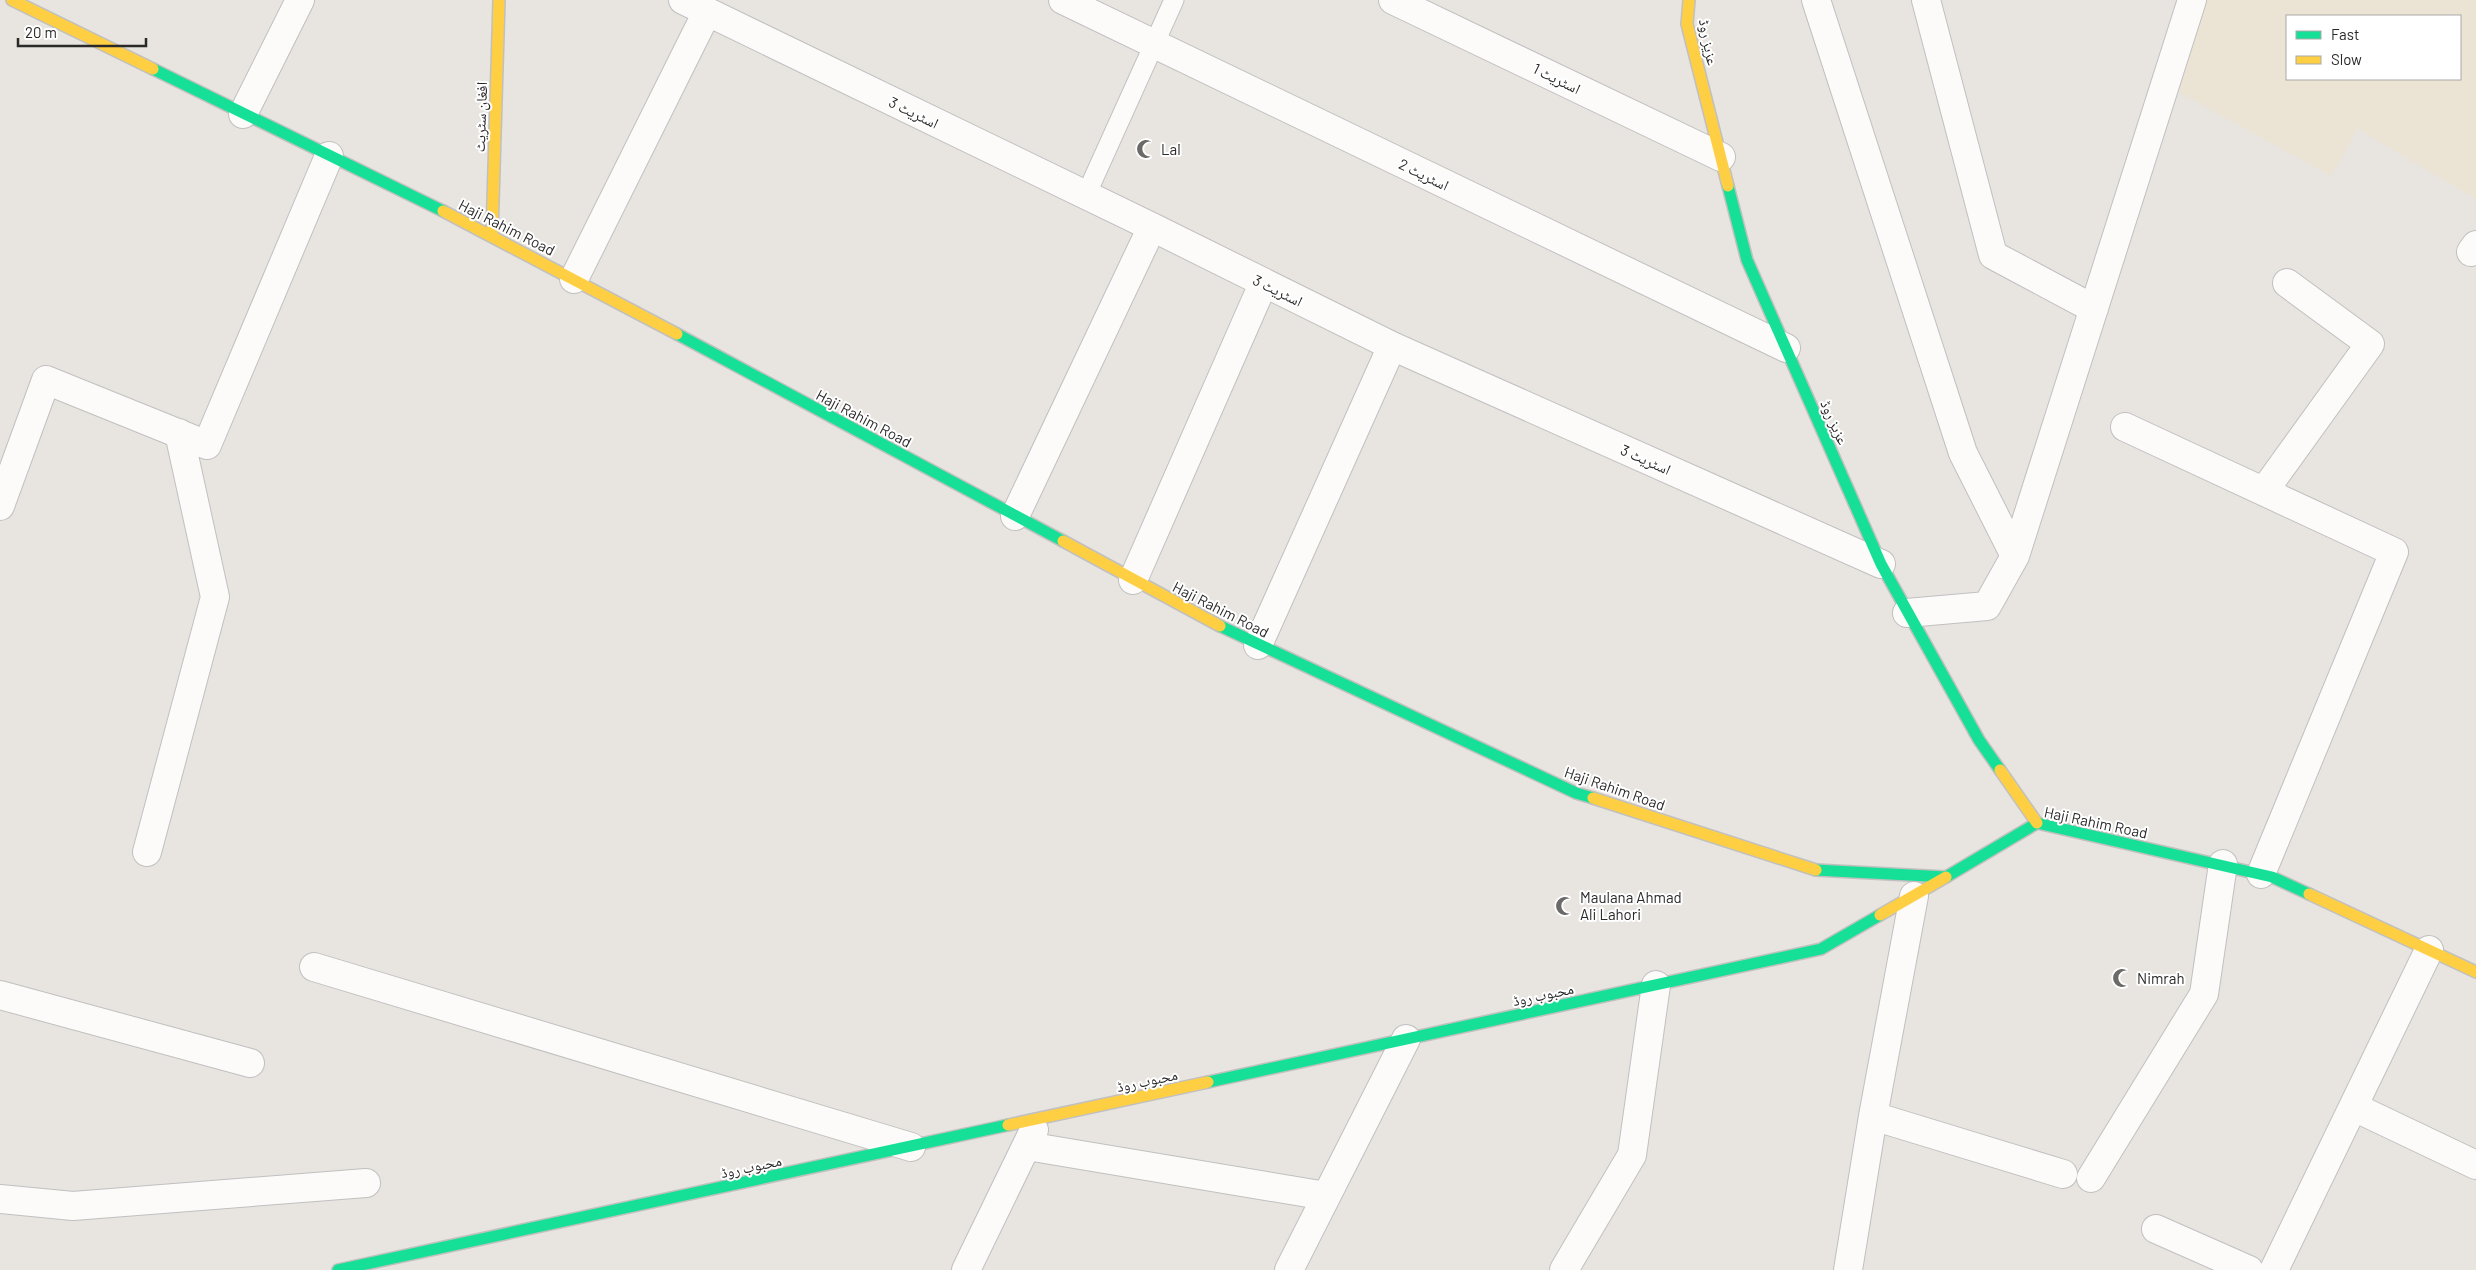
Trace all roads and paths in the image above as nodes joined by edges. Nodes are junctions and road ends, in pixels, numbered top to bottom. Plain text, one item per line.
1 (12, 0) edge
2 (300, 0) edge
3 (499, 0) edge
4 (1063, 0) edge
5 (1174, 0) edge
6 (1393, 0) edge
7 (1689, 0) edge
8 (1816, 0) edge
9 (1926, 0) edge
10 (2192, 0) edge
11 (695, 6) edge
12 (1154, 44) junction
13 (243, 114) junction
14 (329, 156) junction
15 (1721, 157) junction
16 (1086, 195) junction
17 (1152, 227) junction
18 (492, 236) junction
19 (574, 279) junction
20 (2287, 283) dead end
21 (1263, 284) junction
22 (2094, 309) junction
23 (1392, 346) junction
24 (1786, 348) junction
25 (2125, 427) dead end
26 (178, 433) junction
27 (2264, 491) junction
28 (0, 506) edge
29 (1015, 516) junction
30 (2015, 556) junction
31 (1881, 564) junction
32 (1134, 580) junction
33 (1907, 613) junction
34 (1258, 645) junction
35 (2037, 823) junction
36 (147, 852) dead end
37 (2222, 864) junction
38 (2261, 874) junction
39 (1946, 877) junction
40 (1914, 896) junction
41 (2429, 950) junction
42 (314, 967) dead end
43 (2476, 972) edge
44 (1656, 985) junction
45 (0, 995) edge
46 (1406, 1039) junction
47 (250, 1063) dead end
48 (2354, 1107) junction
49 (1873, 1116) junction
50 (1040, 1118) junction
51 (911, 1146) junction
52 (1027, 1146) junction
53 (2476, 1165) edge
54 (2063, 1174) dead end
55 (2091, 1178) dead end
56 (366, 1183) dead end
57 (1326, 1196) junction
58 (0, 1199) edge
59 (2156, 1229) dead end
60 (1852, 1268) edge
61 (338, 1270) edge
62 (966, 1270) edge
63 (1289, 1270) edge
64 (1564, 1270) edge
65 (2249, 1270) edge
66 (2274, 1270) edge

1 - 13 main road, Haji Rahim Road
2 - 13 street
3 - 18 main road, افغان سٹریٹ
4 - 12 street, اسٹریٹ 2
5 - 12 lane
6 - 15 street, اسٹریٹ 1
7 - 15 main road, عزیز روڈ
8 - 30 street
9 - 22 street
10 - 22 street
11 - 16 street, اسٹریٹ 3
11 - 19 street
12 - 16 lane
12 - 24 street, اسٹریٹ 2
13 - 14 main road, Haji Rahim Road
14 - 18 main road, Haji Rahim Road
14 - 26 street
15 - 24 main road, عزیز روڈ
16 - 17 street, اسٹریٹ 3
17 - 21 street, اسٹریٹ 3
17 - 29 street
18 - 19 main road, Haji Rahim Road
19 - 29 main road, Haji Rahim Road
20 - 27 street
21 - 23 street, اسٹریٹ 3
21 - 32 street
22 - 30 street
23 - 31 street, اسٹریٹ 3
23 - 34 street
24 - 31 main road, عزیز روڈ
25 - 27 street
26 - 28 street
26 - 36 street
27 - 38 street
29 - 32 main road, Haji Rahim Road
30 - 33 street
31 - 33 main road, عزیز روڈ
32 - 34 main road, Haji Rahim Road
33 - 35 main road, عزیز روڈ
34 - 39 main road, Haji Rahim Road
35 - 37 main road, Haji Rahim Road
35 - 39 main road, Haji Rahim Road
37 - 38 main road, Haji Rahim Road
37 - 55 street
38 - 41 main road, Haji Rahim Road
39 - 40 main road, محبوب روڈ
40 - 44 main road, محبوب روڈ
40 - 49 street
41 - 43 main road, Haji Rahim Road
41 - 48 street
42 - 51 street
44 - 46 main road, محبوب روڈ
44 - 64 street
45 - 47 street
46 - 50 main road, محبوب روڈ
46 - 57 street
48 - 53 street
48 - 66 street
49 - 54 street
49 - 60 street
50 - 51 main road, محبوب روڈ
50 - 52 street
51 - 61 main road, محبوب روڈ
52 - 57 street
52 - 62 street
56 - 58 street
57 - 63 street
59 - 65 street

